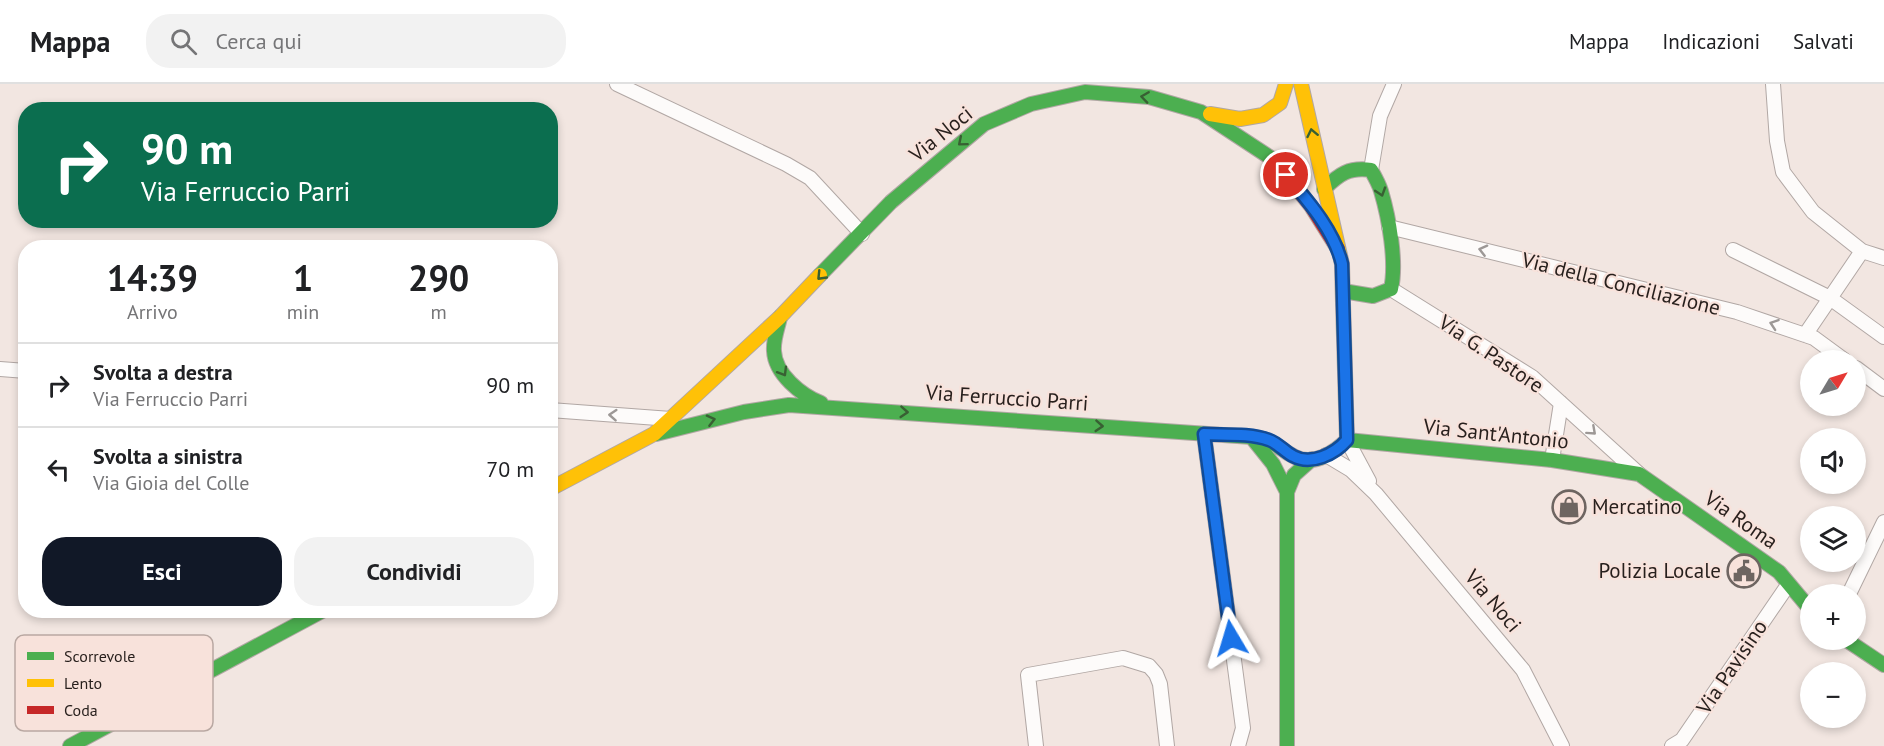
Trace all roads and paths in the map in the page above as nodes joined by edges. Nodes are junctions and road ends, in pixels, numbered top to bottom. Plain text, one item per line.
1 (617, 84) edge
2 (1286, 84) edge
3 (1301, 84) edge
4 (1394, 84) edge
5 (1773, 84) edge
6 (1202, 112) junction
7 (1371, 170) junction
8 (1324, 189) junction
9 (1389, 227) junction
10 (862, 234) junction
11 (1338, 249) junction
12 (1733, 250) dead end
13 (1862, 251) junction
14 (1884, 258) edge
15 (1390, 289) junction
16 (1343, 291) junction
17 (1830, 298) junction
18 (780, 316) junction
19 (1805, 335) junction
20 (1884, 337) edge
21 (1830, 350) edge
22 (0, 369) edge
23 (18, 370) edge
24 (1866, 376) edge
25 (1884, 389) edge
26 (1561, 403) junction
27 (830, 407) junction
28 (558, 411) edge
29 (671, 419) junction
30 (654, 434) junction
31 (1204, 434) junction
32 (1252, 437) junction
33 (1347, 440) junction
34 (1326, 455) junction
35 (1312, 459) junction
36 (1552, 460) junction
37 (1639, 474) junction
38 (558, 485) edge
39 (1287, 492) junction
40 (1376, 494) junction
41 (1884, 522) edge
42 (1854, 584) edge
43 (1788, 585) junction
44 (1800, 598) edge
45 (309, 618) edge
46 (1862, 650) edge
47 (1884, 665) edge
48 (213, 669) edge
49 (98, 731) edge
50 (1680, 744) edge
51 (70, 746) edge
52 (1036, 746) edge
53 (1167, 746) edge
54 (1238, 746) edge
55 (1287, 746) edge
56 (1562, 746) edge

1 - 10 street
2 - 6 main road
8 -> 3 main road
4 - 7 street
5 - 13 street
6 -> 10 main road, Via Noci
6 - 11 main road, Via Noci
7 - 8 main road
7 -> 9 main road
8 - 11 main road
9 - 15 main road
19 -> 9 street, Via della Conciliazione
10 -> 18 main road, Via Noci
11 - 16 main road
12 - 17 street
13 - 14 street
13 - 17 street
15 - 16 main road
15 - 26 street, Via G. Pastore
16 - 33 main road
17 - 19 street
17 - 20 street
18 -> 27 main road
18 - 29 main road, Via Noci
19 - 21 street, Via della Conciliazione
22 - 23 street
24 - 25 street
26 - 36 street
26 -> 37 street, Via G. Pastore
30 -> 27 main road, Via Ferruccio Parri
27 -> 31 main road, Via Ferruccio Parri
29 -> 28 street
29 - 30 main road, Via Noci
30 - 38 main road
31 - 32 main road, Via Ferruccio Parri
31 - 54 street
32 - 35 main road, Via Ferruccio Parri
32 - 39 main road
33 - 34 main road
33 - 36 main road, Via Sant'Antonio
33 - 40 street, Via Noci
34 - 35 main road
34 - 40 street, Via Noci
35 - 39 main road
36 - 37 main road, Via Sant'Antonio
37 - 43 main road, Via Roma
39 - 55 main road
40 - 56 street, Via Noci
41 - 42 street
43 - 44 main road, Via Roma
43 - 50 street, Via Pavisino
45 - 48 main road
46 - 47 main road
49 - 51 main road
52 - 53 street

